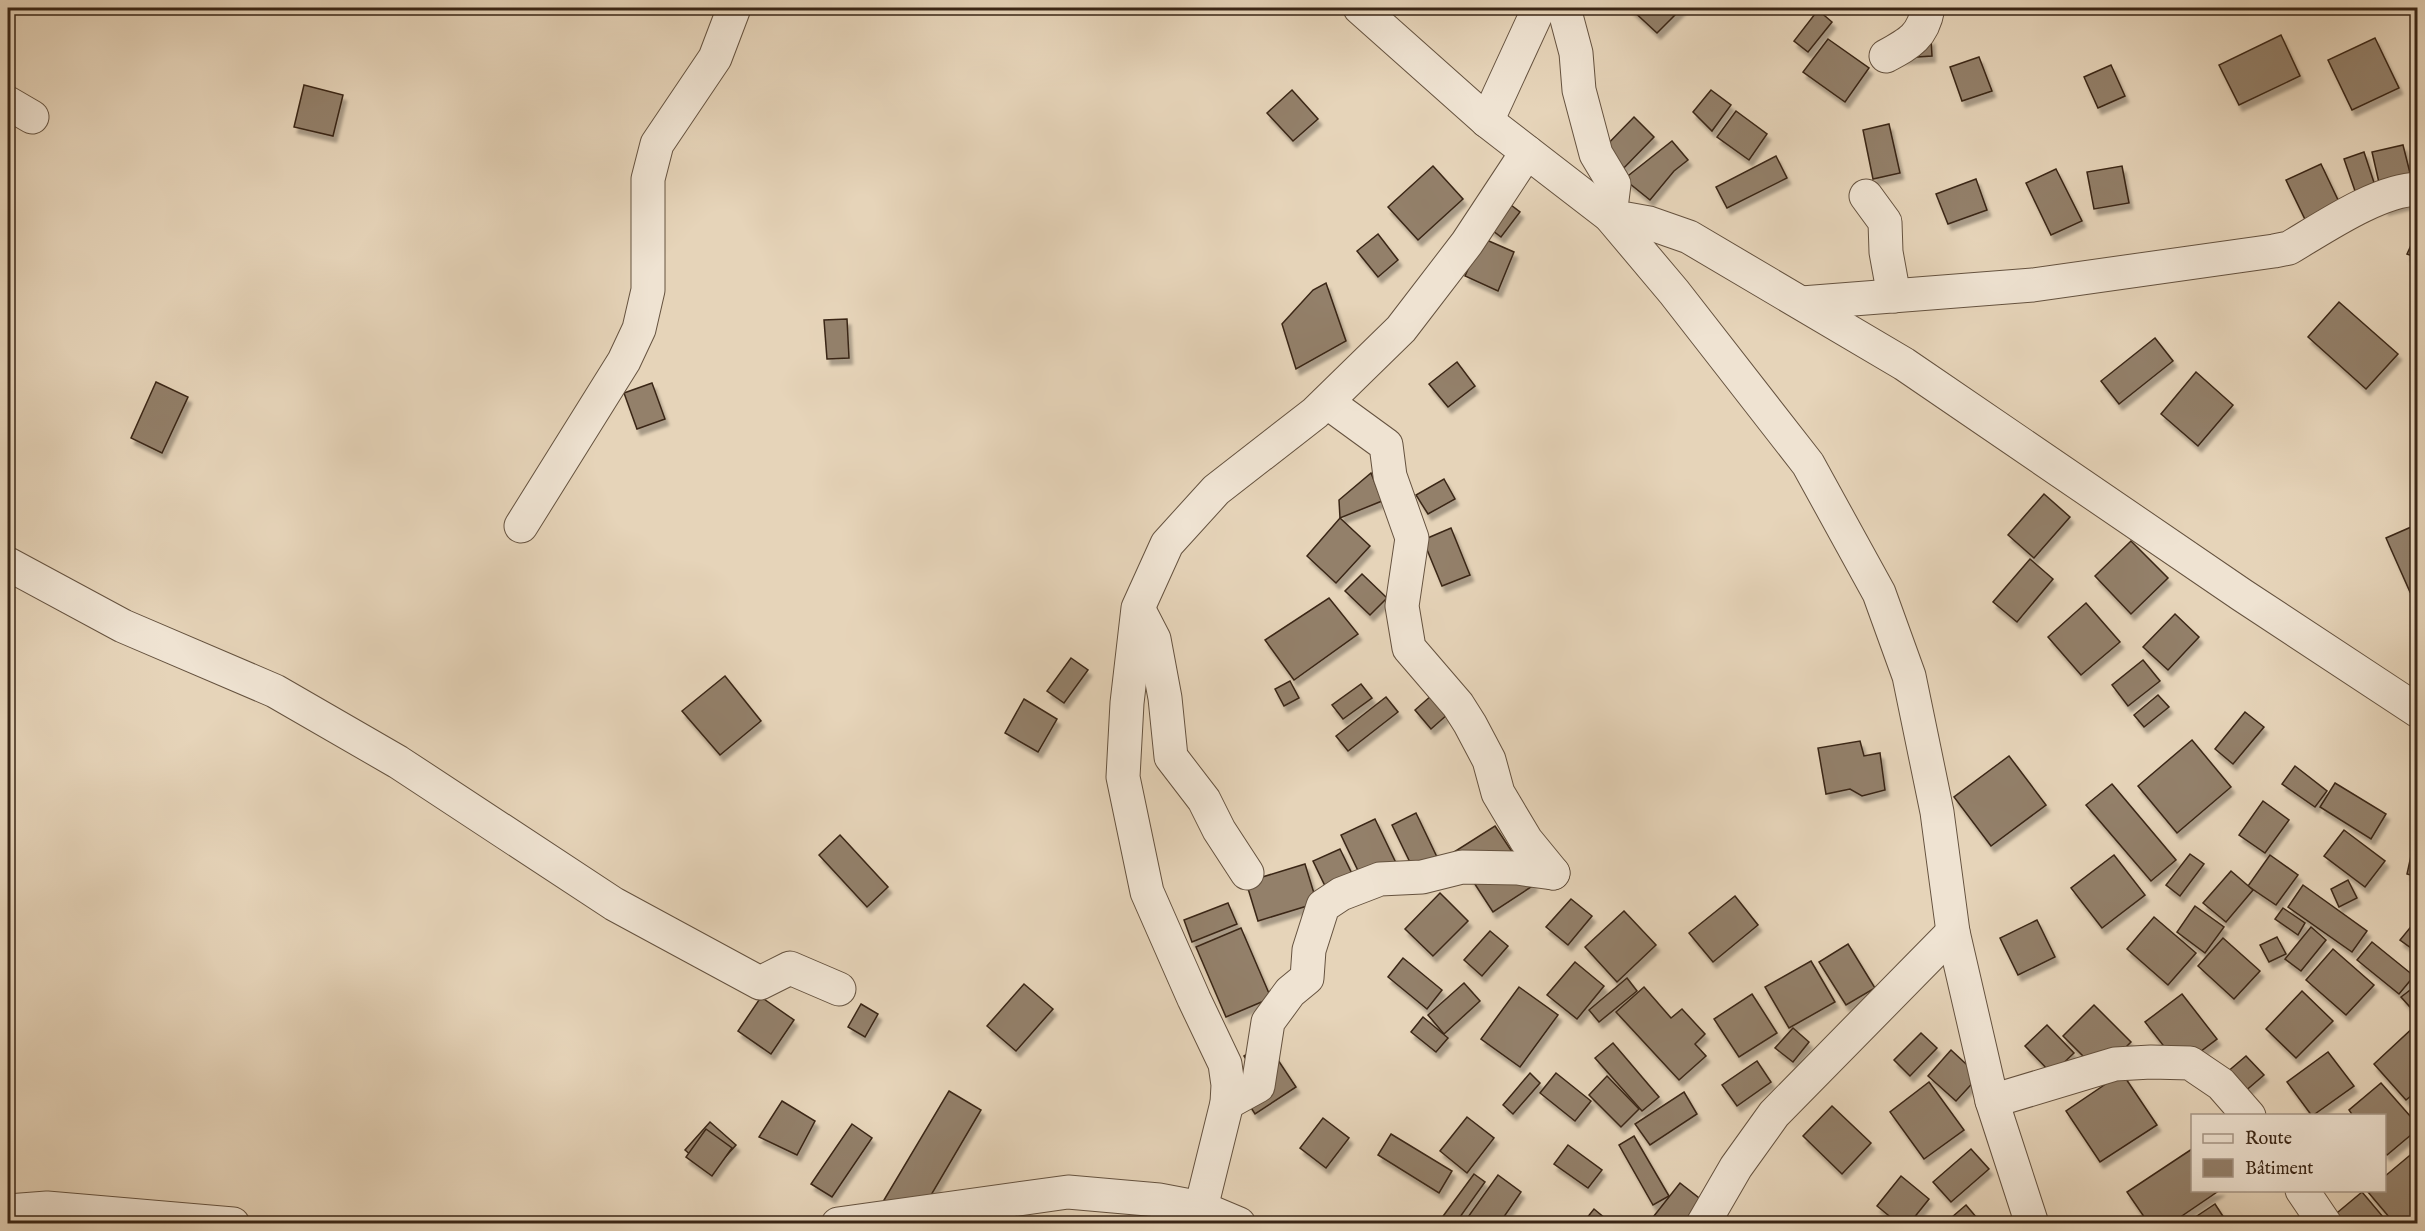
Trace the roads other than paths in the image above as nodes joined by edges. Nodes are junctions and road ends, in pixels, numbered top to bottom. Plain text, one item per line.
1 (735, 8) edge
2 (1360, 8) edge
3 (1539, 8) edge
4 (1564, 8) edge
5 (1928, 8) edge
6 (1886, 56) dead end
7 (1487, 121) junction
8 (1527, 152) junction
9 (2418, 189) edge
10 (1866, 196) dead end
11 (1610, 216) junction
12 (1894, 296) junction
13 (1802, 303) junction
14 (1327, 402) junction
15 (521, 526) dead end
16 (8, 564) edge
17 (1138, 608) junction
18 (2418, 711) edge
19 (1247, 873) dead end
20 (1953, 932) junction
21 (839, 989) dead end
22 (1992, 1101) junction
23 (1227, 1103) junction
24 (2246, 1114) edge
25 (2303, 1192) edge
26 (1201, 1208) junction
27 (8, 1211) edge
28 (233, 1224) edge
29 (838, 1224) edge
30 (1239, 1224) edge
31 (1703, 1224) edge
32 (2032, 1224) edge
33 (2325, 1224) edge

1 - 15 street
2 - 7 street
3 - 7 street
4 - 11 street
5 - 6 street
7 - 8 street
8 - 11 street
8 - 14 street
9 - 12 street
10 - 12 street
11 - 13 street
11 - 20 street
12 - 13 street
13 - 18 street
14 - 17 street
14 - 23 street
16 - 21 street
17 - 19 street
17 - 23 street
20 - 22 street
20 - 31 street
22 - 24 street
22 - 32 street
23 - 26 street
25 - 33 street
26 - 29 street
26 - 30 street
27 - 28 street

